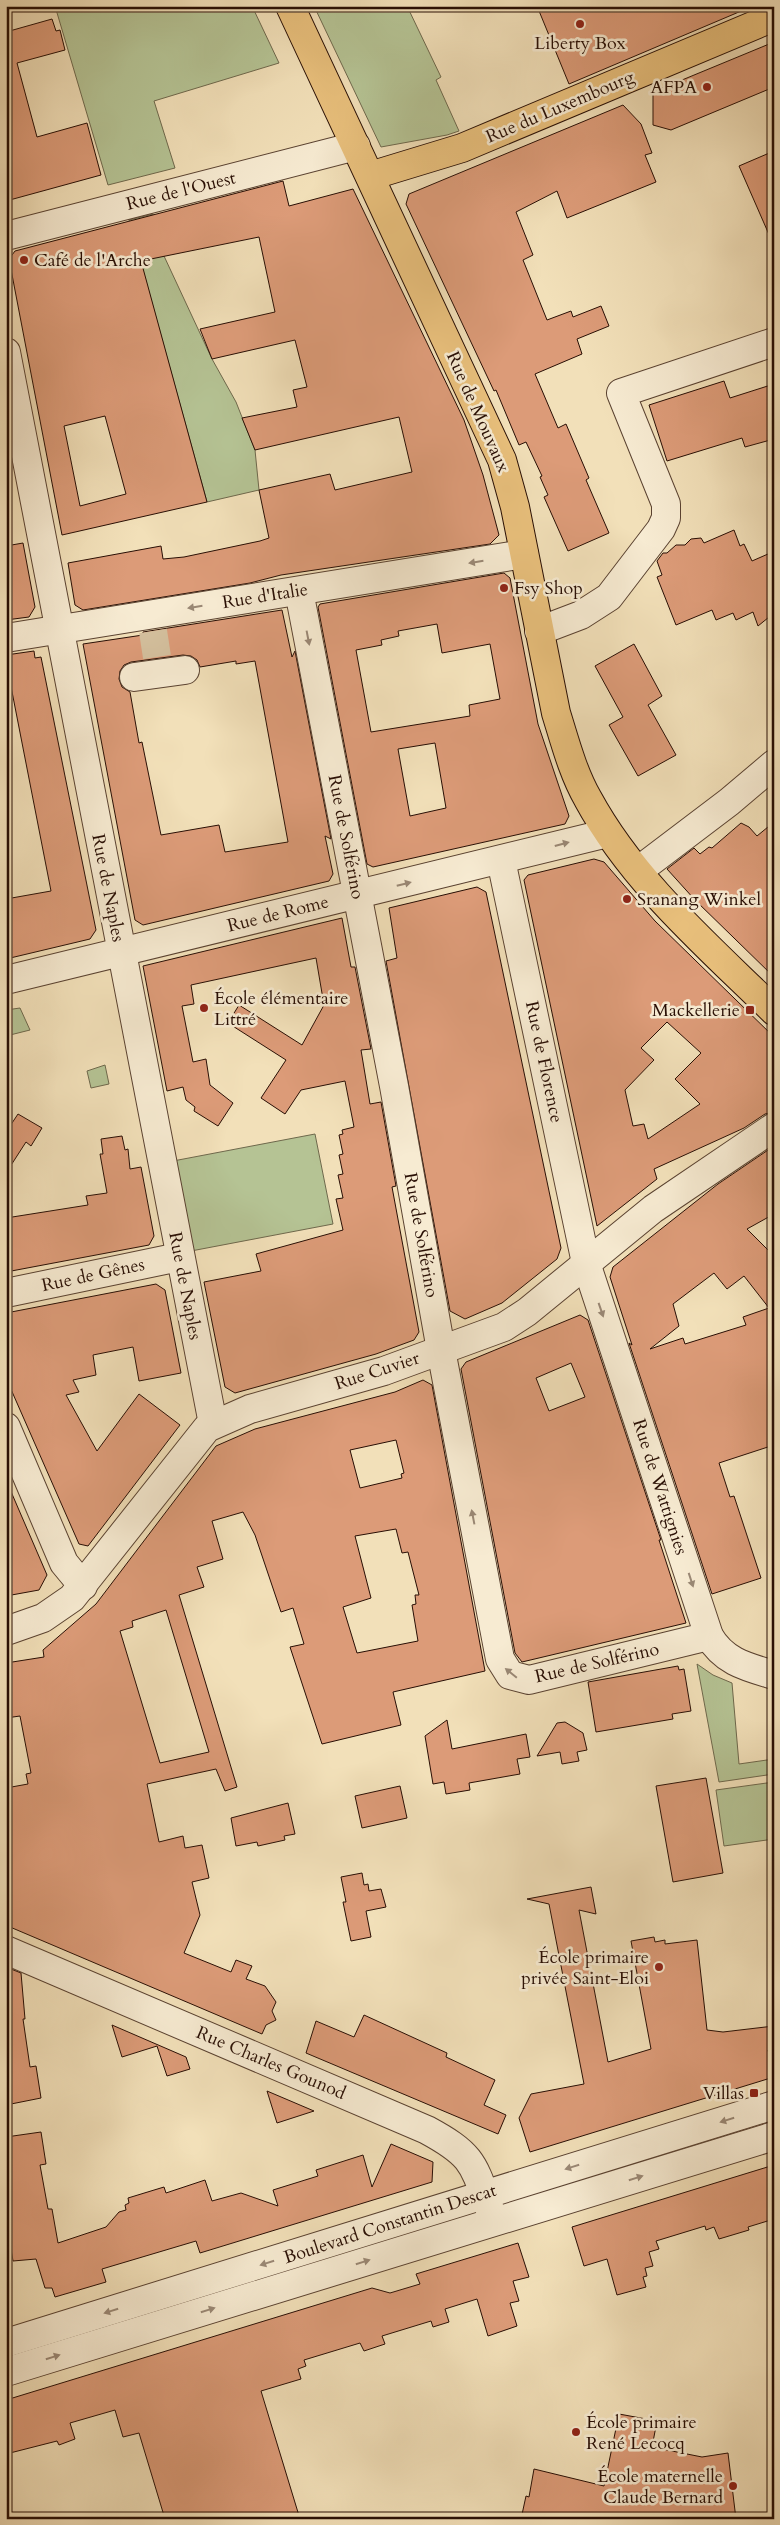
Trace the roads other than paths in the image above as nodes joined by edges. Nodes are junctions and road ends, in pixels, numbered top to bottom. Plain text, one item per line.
1 (290, 6) edge
2 (774, 17) edge
3 (356, 146) junction
4 (370, 176) junction
5 (6, 236) edge
6 (774, 342) edge
7 (6, 352) edge
8 (524, 554) junction
9 (299, 590) junction
10 (59, 629) junction
11 (539, 631) junction
12 (6, 638) edge
13 (774, 764) edge
14 (608, 833) junction
15 (501, 860) junction
16 (638, 871) junction
17 (355, 886) junction
18 (121, 952) junction
19 (6, 980) edge
20 (774, 1011) edge
21 (774, 1127) edge
22 (179, 1258) junction
23 (586, 1264) junction
24 (6, 1293) edge
25 (441, 1350) junction
26 (212, 1424) junction
27 (6, 1427) edge
28 (83, 1586) junction
29 (6, 1631) edge
30 (709, 1636) junction
31 (774, 1675) edge
32 (6, 1950) edge
33 (774, 2105) edge
34 (774, 2136) edge
35 (484, 2194) junction
36 (494, 2221) junction
37 (6, 2339) edge
38 (7, 2343) edge
39 (9, 2371) edge

1 - 3 main road, Rue de Mouvaux
2 - 4 main road, Rue du Luxembourg
3 - 4 main road, Rue de Mouvaux
3 - 5 street, Rue de l'Ouest
4 - 8 main road, Rue de Mouvaux
6 - 11 street
7 - 10 street, Rue de Naples
8 -> 9 street, Rue d'Italie
8 - 11 main road, Rue de Mouvaux
9 -> 10 street, Rue d'Italie
9 -> 17 street, Rue de Solférino
10 - 12 street, Rue d'Italie
10 - 18 street, Rue de Naples
11 - 14 main road, Rue de Mouvaux
13 - 16 street
15 -> 14 street, Rue de Rome
14 - 16 main road, Rue de Mouvaux
17 -> 15 street, Rue de Rome
15 - 23 street, Rue de Florence
16 - 20 main road, Rue de Mouvaux
17 - 18 street, Rue de Rome
17 - 25 street, Rue de Solférino
18 - 19 street, Rue de Rome
18 - 22 street, Rue de Naples
21 - 23 street, Rue Cuvier
22 - 24 street, Rue de Gênes
22 - 26 street, Rue de Naples
23 - 25 street, Rue Cuvier
23 -> 30 street, Rue de Wattignies
25 - 26 street, Rue Cuvier
30 -> 25 street, Rue de Solférino
26 - 28 street, Rue Cuvier
27 - 28 street
28 - 29 street, Rue Cuvier
30 - 31 street, Rue de Wattignies
32 - 35 street, Rue Charles Gounod
33 -> 35 street, Boulevard Constantin Descat
36 -> 34 street, Boulevard Constantin Descat
35 - 36 street, Rue Charles Gounod
35 -> 38 street, Boulevard Constantin Descat
39 -> 36 street, Boulevard Constantin Descat
37 - 38 street
38 - 39 street

